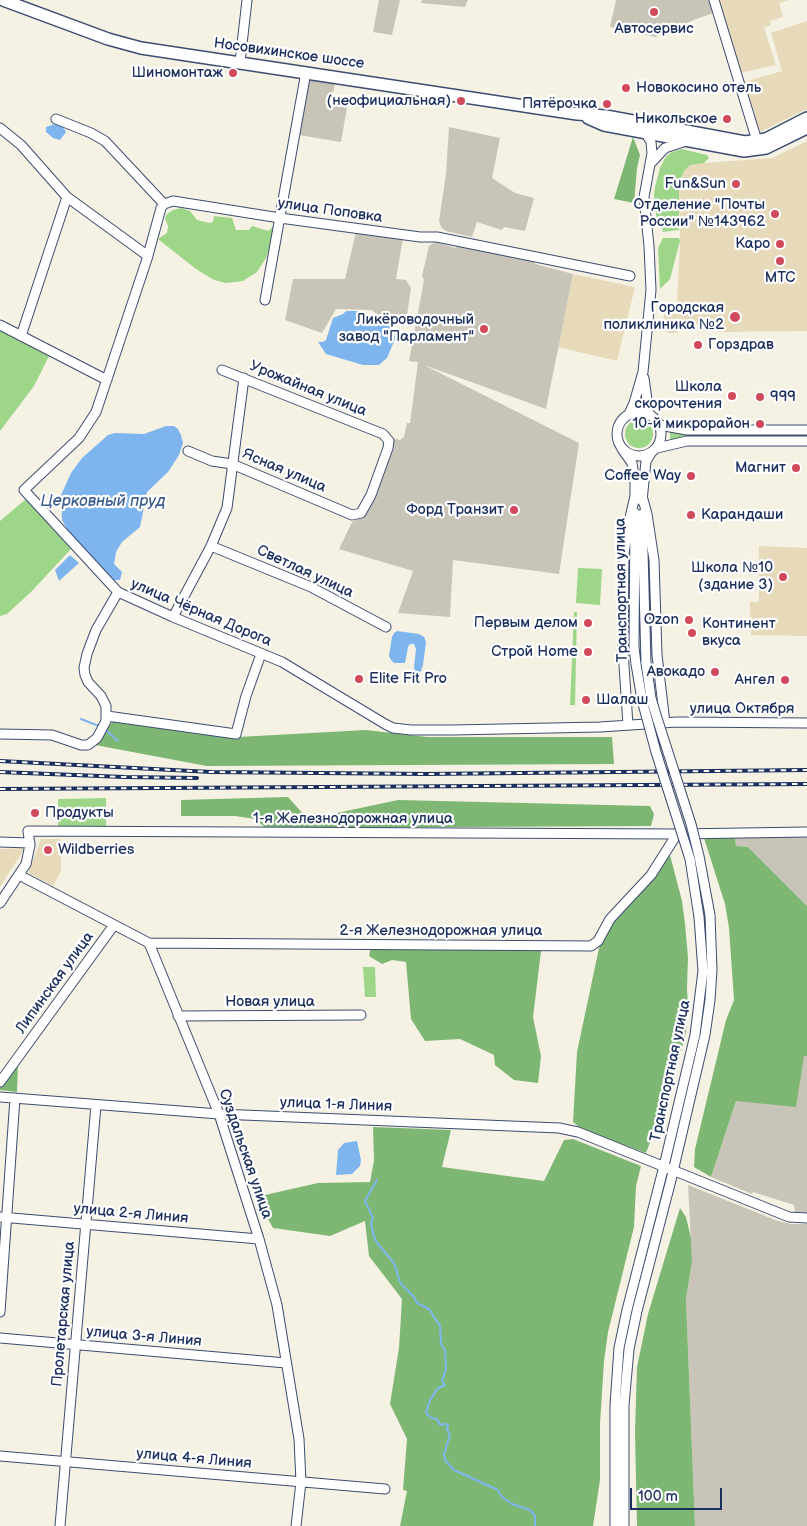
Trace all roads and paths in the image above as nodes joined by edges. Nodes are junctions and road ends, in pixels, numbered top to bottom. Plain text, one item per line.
1 (4, 0) edge
2 (246, 0) edge
3 (714, 0) edge
4 (240, 62) junction
5 (306, 72) junction
6 (577, 114) junction
7 (807, 118) edge
8 (56, 119) dead end
9 (0, 128) edge
10 (807, 128) edge
11 (642, 132) junction
12 (687, 140) junction
13 (757, 142) junction
14 (651, 163) junction
15 (67, 197) junction
16 (164, 204) junction
17 (280, 218) junction
18 (148, 256) junction
19 (630, 276) dead end
20 (265, 300) dead end
21 (0, 325) edge
22 (21, 336) junction
23 (222, 370) dead end
24 (643, 372) junction
25 (244, 378) junction
26 (107, 380) junction
27 (629, 414) junction
28 (649, 414) junction
29 (659, 425) junction
30 (807, 430) edge
31 (807, 441) edge
32 (622, 449) junction
33 (654, 450) junction
34 (188, 451) dead end
35 (232, 464) junction
36 (638, 496) junction
37 (341, 511) joint
38 (211, 546) junction
39 (118, 592) junction
40 (173, 617) junction
41 (386, 627) dead end
42 (261, 654) junction
43 (107, 716) junction
44 (665, 723) junction
45 (807, 723) edge
46 (628, 724) junction
47 (0, 734) edge
48 (807, 832) edge
49 (677, 834) junction
50 (0, 842) edge
51 (30, 843) junction
52 (20, 875) junction
53 (0, 903) edge
54 (114, 925) junction
55 (149, 943) junction
56 (178, 1016) junction
57 (361, 1016) dead end
58 (0, 1082) edge
59 (0, 1096) edge
60 (15, 1098) junction
61 (96, 1105) junction
62 (220, 1114) junction
63 (668, 1168) junction
64 (3, 1217) edge
65 (807, 1218) edge
66 (86, 1224) junction
67 (259, 1239) junction
68 (0, 1312) edge
69 (0, 1338) edge
70 (76, 1344) junction
71 (286, 1363) junction
72 (0, 1456) edge
73 (66, 1462) junction
74 (301, 1482) junction
75 (385, 1489) dead end
76 (60, 1526) edge
77 (296, 1526) edge
78 (615, 1526) edge
79 (624, 1526) edge

1 - 4 main road, Носовихинское шоссе
2 - 4 street
3 - 13 street
4 - 5 main road, Носовихинское шоссе
5 - 6 main road, Носовихинское шоссе
5 - 17 street
6 - 11 main road, Носовихинское шоссе
6 - 13 main road, Носовихинское шоссе
7 - 13 main road, Носовихинское шоссе
8 - 16 street
9 - 15 street
10 - 12 main road, Носовихинское шоссе
11 - 12 main road, Носовихинское шоссе
11 - 14 street
12 - 14 street
14 - 24 street
15 - 18 street
15 - 22 street
16 - 17 street, улица Поповка
16 - 18 street, улица Чёрная Дорога
17 - 19 street, улица Поповка
17 - 20 street
18 - 26 street, улица Чёрная Дорога
21 - 22 street
22 - 26 street
23 - 25 street, Урожайная улица
24 - 27 street
24 - 28 street
25 - 35 street
25 - 37 street, Урожайная улица
26 - 39 street, улица Чёрная Дорога
27 - 28 street
27 - 32 street
28 - 29 street
29 - 30 street
29 - 33 street
31 - 33 street
32 - 33 street
32 - 36 street, Транспортная улица
33 - 36 street, Транспортная улица
34 - 35 street, Ясная улица
35 - 37 street, Ясная улица
35 - 38 street
36 - 44 street
36 - 46 street
36 - 63 street, Транспортная улица, bridge
36 - 63 street, Транспортная улица, bridge
38 - 40 street
38 - 41 street, Светлая улица
39 - 40 street, улица Чёрная Дорога
39 - 43 street
40 - 42 street, улица Чёрная Дорога
42 - 43 street
42 - 46 street, улица Чёрная Дорога
43 - 47 street
44 - 45 street, улица Октября
44 - 46 street, улица Чёрная Дорога
48 - 49 street, 1-я Железнодорожная улица
49 - 51 street, 1-я Железнодорожная улица
49 - 55 street, 2-я Железнодорожная улица
50 - 51 street
51 - 52 street
52 - 53 street
52 - 54 street
54 - 55 street
54 - 58 street, Липинская улица
55 - 56 street, Суздальская улица
56 - 57 street, Новая улица
56 - 62 street, Суздальская улица
59 - 60 street, улица 1-я Линия
60 - 61 street, улица 1-я Линия
60 - 64 street
61 - 62 street, улица 1-я Линия
61 - 66 street, Пролетарская улица
62 - 63 street, улица 1-я Линия
62 - 67 street, Суздальская улица
63 - 65 street, улица 1-я Линия
63 - 78 street, Транспортная улица
63 - 79 street, Транспортная улица
64 - 66 street, улица 2-я Линия
64 - 68 street
66 - 67 street, улица 2-я Линия
66 - 70 street, Пролетарская улица
67 - 71 street, Суздальская улица
69 - 70 street, улица 3-я Линия
70 - 71 street, улица 3-я Линия
70 - 73 street, Пролетарская улица
71 - 74 street, Суздальская улица
72 - 73 street, улица 4-я Линия
73 - 74 street, улица 4-я Линия
73 - 76 street, Пролетарская улица
74 - 75 street, улица 4-я Линия
74 - 77 street, Суздальская улица

